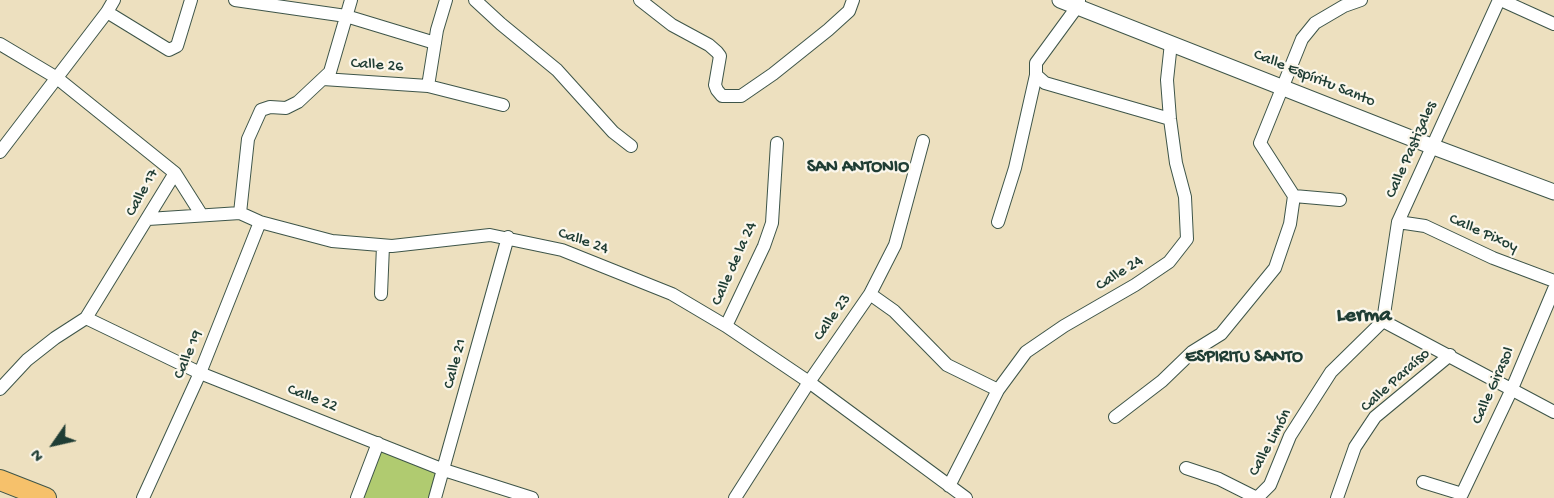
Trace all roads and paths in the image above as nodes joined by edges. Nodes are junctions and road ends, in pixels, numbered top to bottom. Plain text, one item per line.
1 (114, 0) edge
2 (191, 0) edge
3 (235, 0) edge
4 (351, 0) edge
5 (446, 0) edge
6 (475, 0) edge
7 (640, 0) edge
8 (854, 0) edge
9 (1060, 0) edge
10 (1361, 0) edge
11 (1500, 0) edge
12 (1079, 3) edge
13 (1344, 3) edge
14 (107, 12) junction
15 (346, 16) junction
16 (1554, 24) edge
17 (435, 43) junction
18 (1172, 43) junction
19 (0, 44) edge
20 (1036, 75) junction
21 (57, 78) junction
22 (323, 79) junction
23 (428, 86) junction
24 (1283, 86) junction
25 (503, 105) dead end
26 (1170, 119) junction
27 (923, 141) dead end
28 (777, 143) dead end
29 (631, 146) dead end
30 (1431, 146) junction
31 (0, 152) edge
32 (175, 173) junction
33 (1554, 192) edge
34 (1294, 196) junction
35 (1340, 200) dead end
36 (240, 213) junction
37 (201, 214) junction
38 (148, 219) junction
39 (260, 222) junction
40 (998, 222) dead end
41 (1398, 222) junction
42 (508, 237) junction
43 (383, 246) junction
44 (1554, 281) edge
45 (1554, 289) edge
46 (381, 294) dead end
47 (870, 294) junction
48 (86, 318) junction
49 (1383, 321) junction
50 (726, 326) junction
51 (1450, 355) junction
52 (200, 373) junction
53 (809, 382) junction
54 (0, 389) edge
55 (998, 390) junction
56 (1511, 391) junction
57 (1554, 412) edge
58 (1114, 417) dead end
59 (378, 443) junction
60 (1186, 468) dead end
61 (444, 470) junction
62 (0, 480) edge
63 (1423, 482) dead end
64 (950, 486) junction
65 (1464, 497) edge
66 (46, 498) edge
67 (143, 498) edge
68 (357, 498) edge
69 (435, 498) edge
70 (532, 498) edge
71 (735, 498) edge
72 (966, 498) edge
73 (1257, 498) edge
74 (1337, 498) edge

1 - 14 street
2 - 14 street
3 - 15 street, Calle 26
4 - 15 street
5 - 17 street
6 - 29 street
7 - 8 street
9 - 12 street, Calle Espíritu Santo
10 - 13 street
11 - 16 street
11 - 30 street, Calle Pastizales
12 - 18 street, Calle Espíritu Santo
12 - 20 street
13 - 24 street
14 - 21 street
15 - 17 street, Calle 26
15 - 22 street
17 - 23 street
18 - 24 street, Calle Espíritu Santo
18 - 26 street, Calle 24
19 - 21 street, Calle 17
20 - 26 street
20 - 40 street
21 - 31 street
21 - 32 street, Calle 17
22 - 23 street, Calle 26
22 - 36 street
23 - 25 street, Calle 26
24 - 30 street, Calle Espíritu Santo
24 - 34 street
26 - 55 street, Calle 24
27 - 47 street, Calle 23
28 - 50 street, Calle de la 24
30 - 33 street, Calle Espíritu Santo
30 - 41 street, Calle Pastizales
32 - 37 street
32 - 38 street, Calle 17
34 - 35 street
34 - 58 street
36 - 37 street, Calle 24
36 - 39 street, Calle 24
37 - 38 street, Calle 24
38 - 48 street, Calle 17
39 - 43 street, Calle 24
39 - 52 street, Calle 19
41 - 44 street, Calle Pixoy
41 - 49 street, Calle Pastizales
42 - 43 street, Calle 24
42 - 50 street, Calle 24
42 - 61 street, Calle 21
43 - 46 street
45 - 56 street, Calle Girasol
47 - 53 street, Calle 23
47 - 55 street
48 - 52 street, Calle 22
48 - 54 street, Calle 17
49 - 51 street
49 - 73 street, Calle Limón
50 - 53 street, Calle 24
51 - 56 street
51 - 74 street, Calle Paraíso
52 - 59 street, Calle 22
52 - 67 street, Calle 19
53 - 64 street, Calle 24
53 - 71 street, Calle 23
55 - 64 street, Calle 24
56 - 57 street
56 - 65 street, Calle Girasol
59 - 61 street, Calle 22
59 - 68 street
60 - 73 street
61 - 69 street, Calle 21
61 - 70 street, Calle 22
62 - 66 main road
63 - 65 street
64 - 72 street, Calle 24

